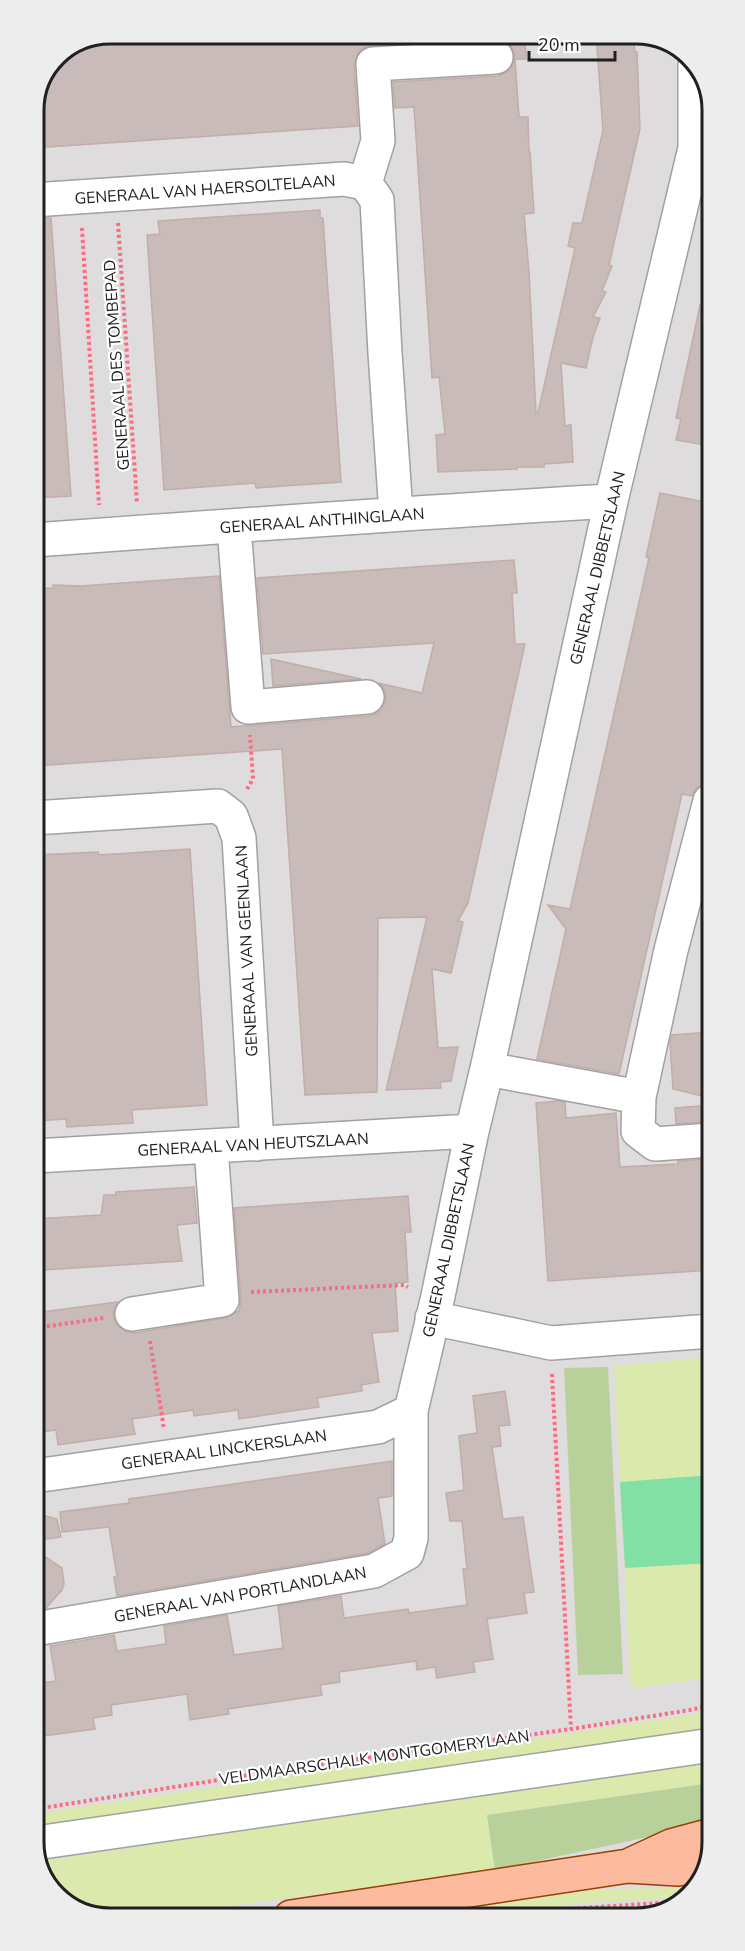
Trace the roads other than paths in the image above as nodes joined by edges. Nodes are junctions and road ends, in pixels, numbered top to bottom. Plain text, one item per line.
1 (496, 57) dead end
2 (695, 80) edge
3 (365, 183) junction
4 (44, 199) edge
5 (611, 501) junction
6 (396, 513) junction
7 (234, 527) junction
8 (44, 539) edge
9 (367, 697) dead end
10 (44, 817) edge
11 (702, 832) edge
12 (487, 1070) junction
13 (639, 1097) junction
14 (472, 1131) junction
15 (702, 1141) edge
16 (257, 1144) junction
17 (211, 1147) junction
18 (44, 1156) edge
19 (435, 1307) junction
20 (138, 1313) road end
21 (702, 1332) edge
22 (411, 1412) junction
23 (44, 1475) edge
24 (44, 1627) edge
25 (702, 1746) edge
26 (702, 1837) edge
27 (44, 1843) edge
28 (628, 1866) junction
29 (697, 1866) edge
30 (354, 1907) edge

1 - 3 street
2 - 5 street, GENERAAL DIBBETSLAAN
3 - 4 street, GENERAAL VAN HAERSOLTELAAN
3 - 6 street
5 - 6 street, GENERAAL ANTHINGLAAN
5 - 12 street, GENERAAL DIBBETSLAAN
6 - 7 street, GENERAAL ANTHINGLAAN
7 - 8 street, GENERAAL ANTHINGLAAN
7 - 9 street
10 - 16 street, GENERAAL VAN GEENLAAN
11 - 13 street
12 - 13 street
12 - 14 street, GENERAAL DIBBETSLAAN
13 - 15 street
14 - 16 street, GENERAAL VAN HEUTSZLAAN
14 - 19 street, GENERAAL DIBBETSLAAN
16 - 17 street, GENERAAL VAN HEUTSZLAAN
17 - 18 street, GENERAAL VAN HEUTSZLAAN
17 - 20 street
19 - 21 street
19 - 22 street, GENERAAL DIBBETSLAAN
22 - 23 street, GENERAAL LINCKERSLAAN
22 - 24 street, GENERAAL VAN PORTLANDLAAN
25 - 27 street
26 - 28 main road
28 - 29 main road
28 - 30 main road

